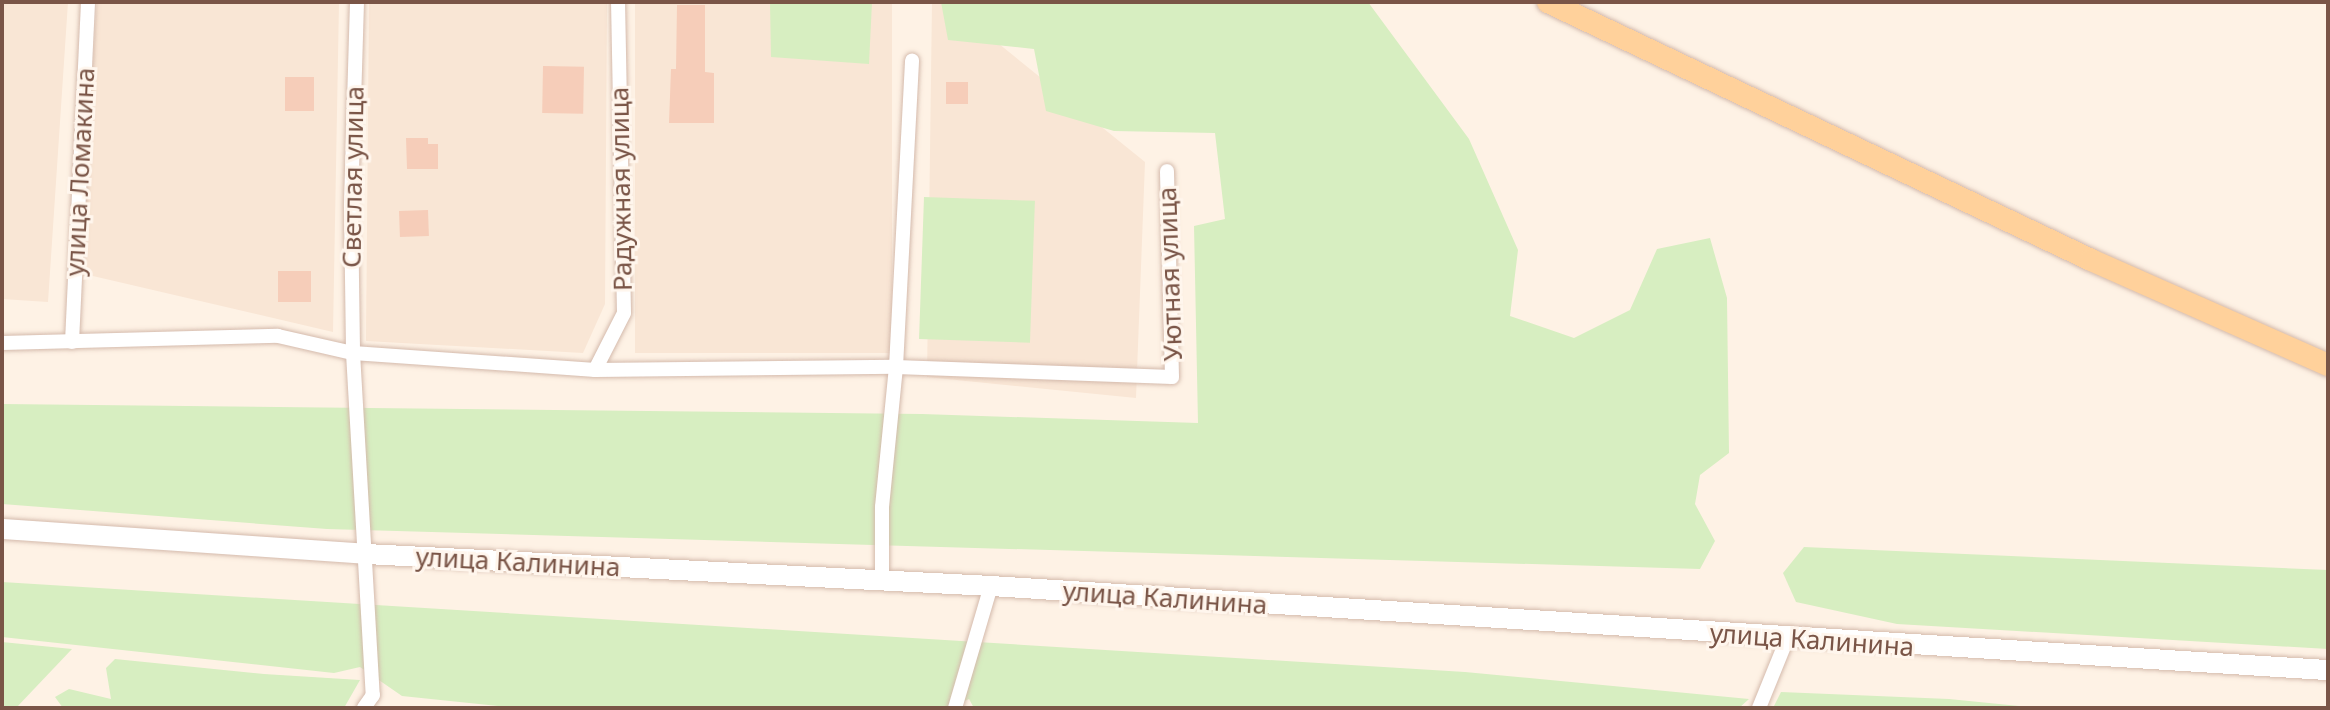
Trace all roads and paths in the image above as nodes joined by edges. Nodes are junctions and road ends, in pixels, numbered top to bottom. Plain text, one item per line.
1 (88, 2) edge
2 (357, 2) edge
3 (618, 2) edge
4 (1548, 2) edge
5 (912, 60) dead end
6 (1167, 171) dead end
7 (72, 342) junction
8 (2, 343) edge
9 (353, 353) junction
10 (2328, 365) edge
11 (896, 367) junction
12 (595, 370) junction
13 (2, 529) edge
14 (366, 554) junction
15 (882, 581) junction
16 (991, 586) junction
17 (1787, 639) junction
18 (2328, 670) edge
19 (364, 708) edge
20 (955, 708) edge
21 (1759, 708) edge

1 - 7 street, улица Ломакина
2 - 9 street, Светлая улица
3 - 12 street, Радужная улица
4 - 10 main road
5 - 11 street
6 - 11 street, Уютная улица
7 - 8 street
7 - 9 street
9 - 12 street
9 - 14 street, Светлая улица
11 - 12 street
11 - 15 street
13 - 14 main road, улица Калинина
14 - 15 main road, улица Калинина
14 - 19 street, Светлая улица
15 - 16 main road, улица Калинина
16 - 17 main road, улица Калинина
16 - 20 street
17 - 18 main road, улица Калинина
17 - 21 street

